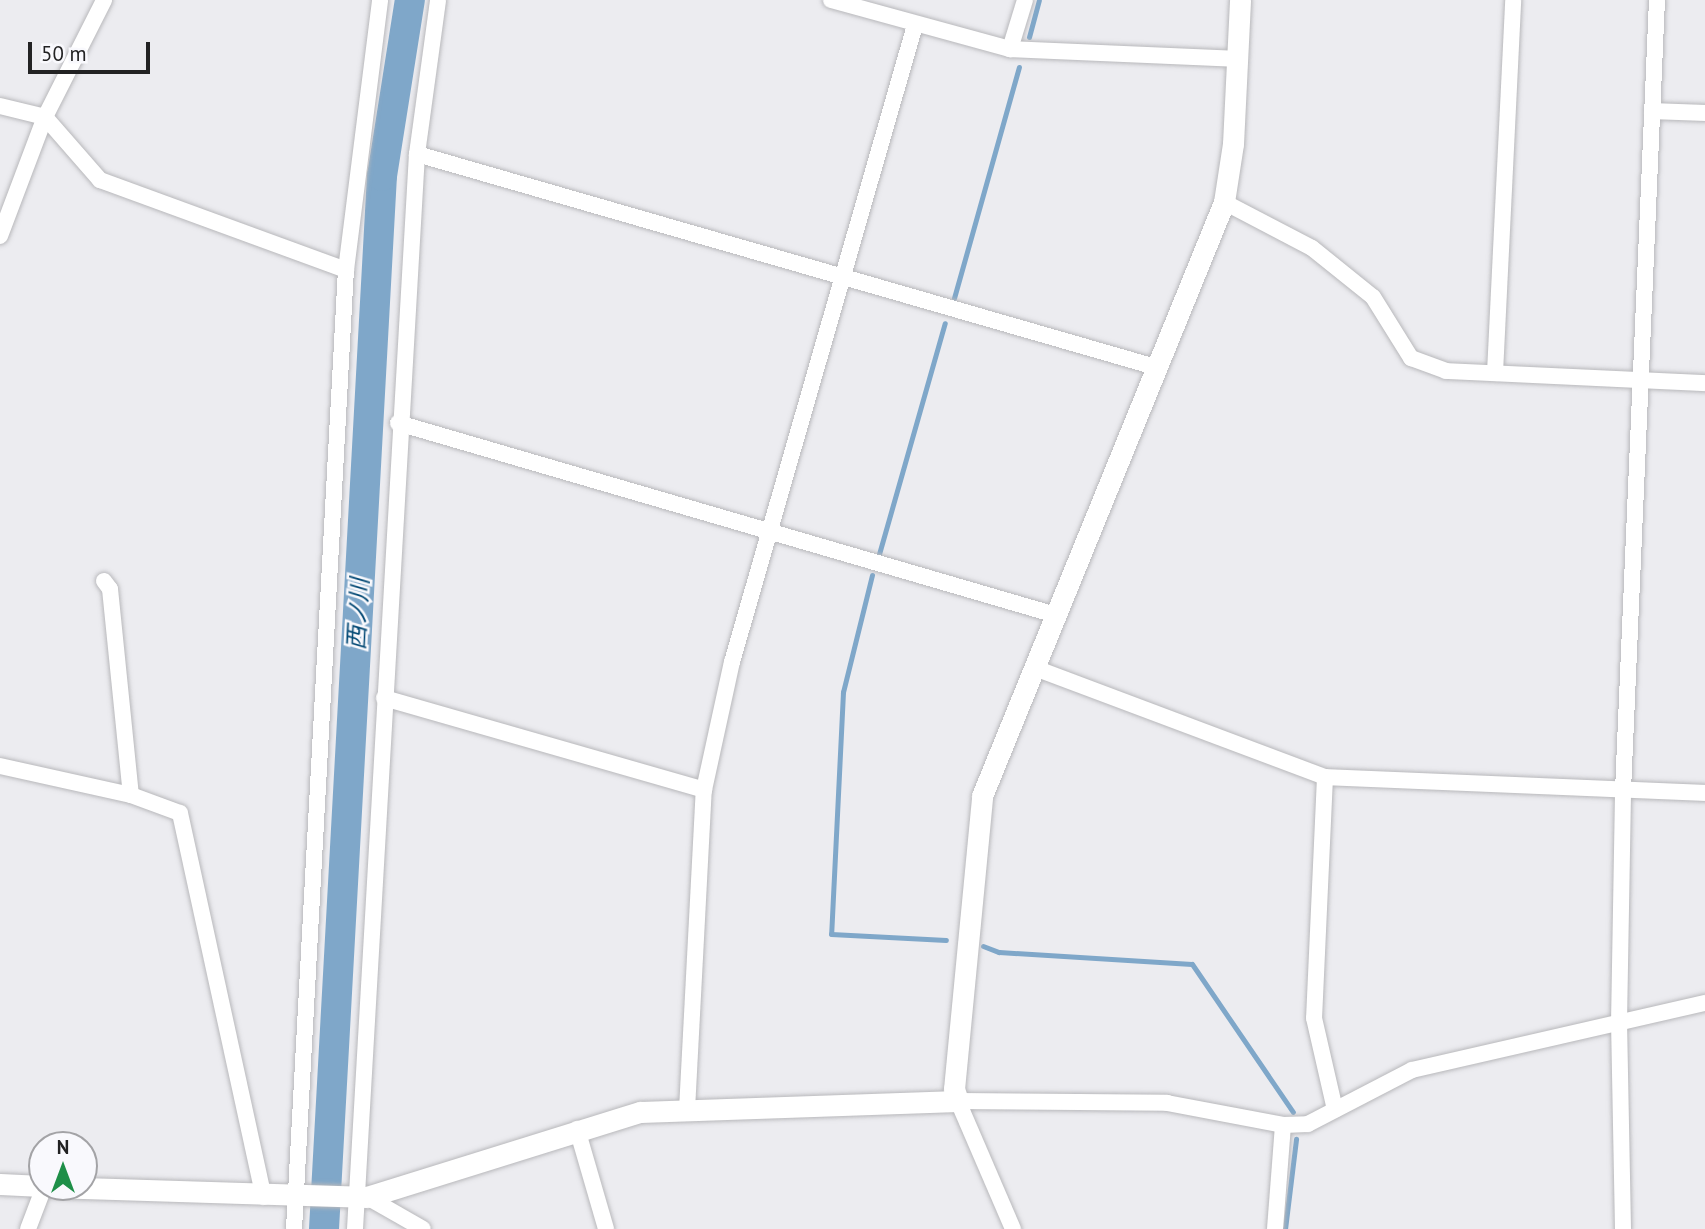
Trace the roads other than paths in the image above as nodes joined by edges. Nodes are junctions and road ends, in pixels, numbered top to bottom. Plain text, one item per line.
1 (104, 0) edge
2 (380, 0) edge
3 (438, 0) edge
4 (831, 0) edge
5 (1025, 0) edge
6 (1240, 0) edge
7 (1513, 0) edge
8 (1657, 0) edge
9 (915, 25) junction
10 (1010, 49) junction
11 (1238, 59) junction
12 (0, 106) edge
13 (1652, 111) junction
14 (1705, 113) edge
15 (45, 117) junction
16 (417, 154) junction
17 (1224, 202) junction
18 (0, 236) edge
19 (346, 270) junction
20 (845, 277) junction
21 (1159, 368) junction
22 (1495, 373) junction
23 (1641, 380) junction
24 (1705, 383) edge
25 (398, 423) junction
26 (771, 532) junction
27 (104, 581) dead end
28 (1056, 615) junction
29 (1035, 668) junction
30 (384, 698) junction
31 (0, 766) edge
32 (1325, 777) junction
33 (704, 790) junction
34 (1623, 791) junction
35 (1705, 793) edge
36 (131, 795) junction
37 (1705, 1003) edge
38 (1619, 1023) junction
39 (958, 1101) junction
40 (687, 1110) junction
41 (1335, 1110) junction
42 (1283, 1125) junction
43 (577, 1129) junction
44 (0, 1184) edge
45 (28, 1186) edge
46 (98, 1189) edge
47 (264, 1197) junction
48 (302, 1197) junction
49 (355, 1197) junction
50 (38, 1201) edge
51 (28, 1229) edge
52 (294, 1229) edge
53 (355, 1229) edge
54 (423, 1229) edge
55 (606, 1229) edge
56 (1013, 1229) edge
57 (1275, 1229) edge
58 (1623, 1229) edge

1 - 15 street
2 - 19 street
3 - 16 street
4 - 9 street
5 - 10 street
6 - 11 street
7 - 22 street
8 - 13 street
9 - 10 street
9 - 20 street
10 - 11 street
11 - 17 street
12 - 15 street
13 - 14 street
13 - 23 street
15 - 18 street
15 - 19 street
16 - 20 street
16 - 25 street
17 - 21 street
17 - 22 street
19 - 48 street
20 - 21 street
20 - 26 street
21 - 28 street
22 - 23 street
23 - 24 street
23 - 34 street
25 - 26 street
25 - 30 street
26 - 28 street
26 - 33 street
27 - 36 street
28 - 29 street
29 - 32 street
29 - 39 street
30 - 33 street
30 - 49 street
31 - 36 street
32 - 34 street
32 - 41 street
33 - 40 street
34 - 35 street
34 - 38 street
36 - 47 street
37 - 38 street
38 - 41 street
38 - 58 street
39 - 40 street
39 - 42 street
39 - 56 street
40 - 43 street
41 - 42 street
42 - 57 street
43 - 49 street
43 - 55 street
44 - 45 street
46 - 47 street
47 - 48 street
48 - 49 street
48 - 52 street
49 - 53 street
49 - 54 street
50 - 51 street

